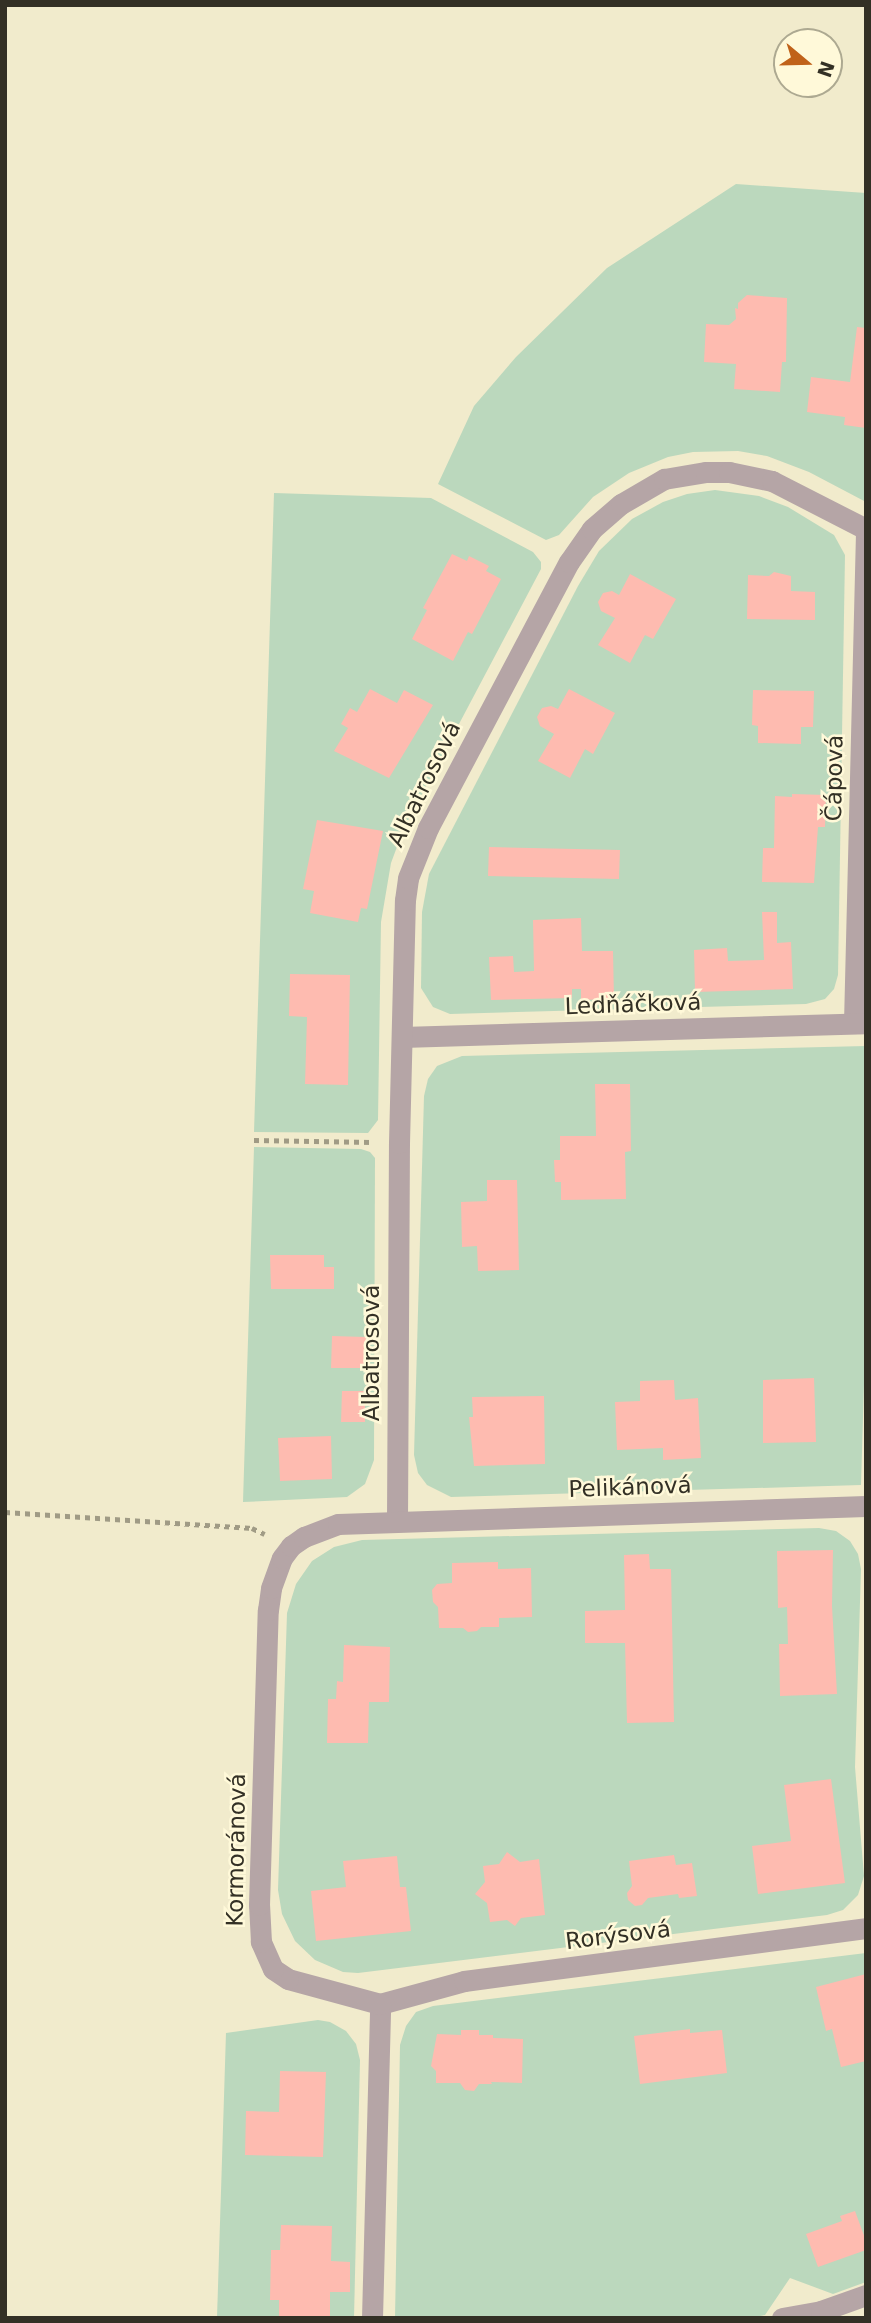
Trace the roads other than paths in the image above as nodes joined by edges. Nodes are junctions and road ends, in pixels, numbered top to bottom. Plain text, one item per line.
1 (866, 529) edge
2 (866, 535) edge
3 (860, 1023) edge
4 (402, 1037) junction
5 (866, 1506) edge
6 (397, 1520) junction
7 (866, 1928) edge
8 (380, 2004) junction
9 (866, 2295) edge
10 (372, 2318) edge
11 (782, 2318) edge

1 - 4 street, Albatrosová
2 - 3 street, Čápová
3 - 4 street, Ledňáčková
4 - 6 street, Albatrosová
5 - 6 street, Pelikánová
6 - 8 street, Kormoránová
7 - 8 street, Rorýsová
8 - 10 street
9 - 11 street

